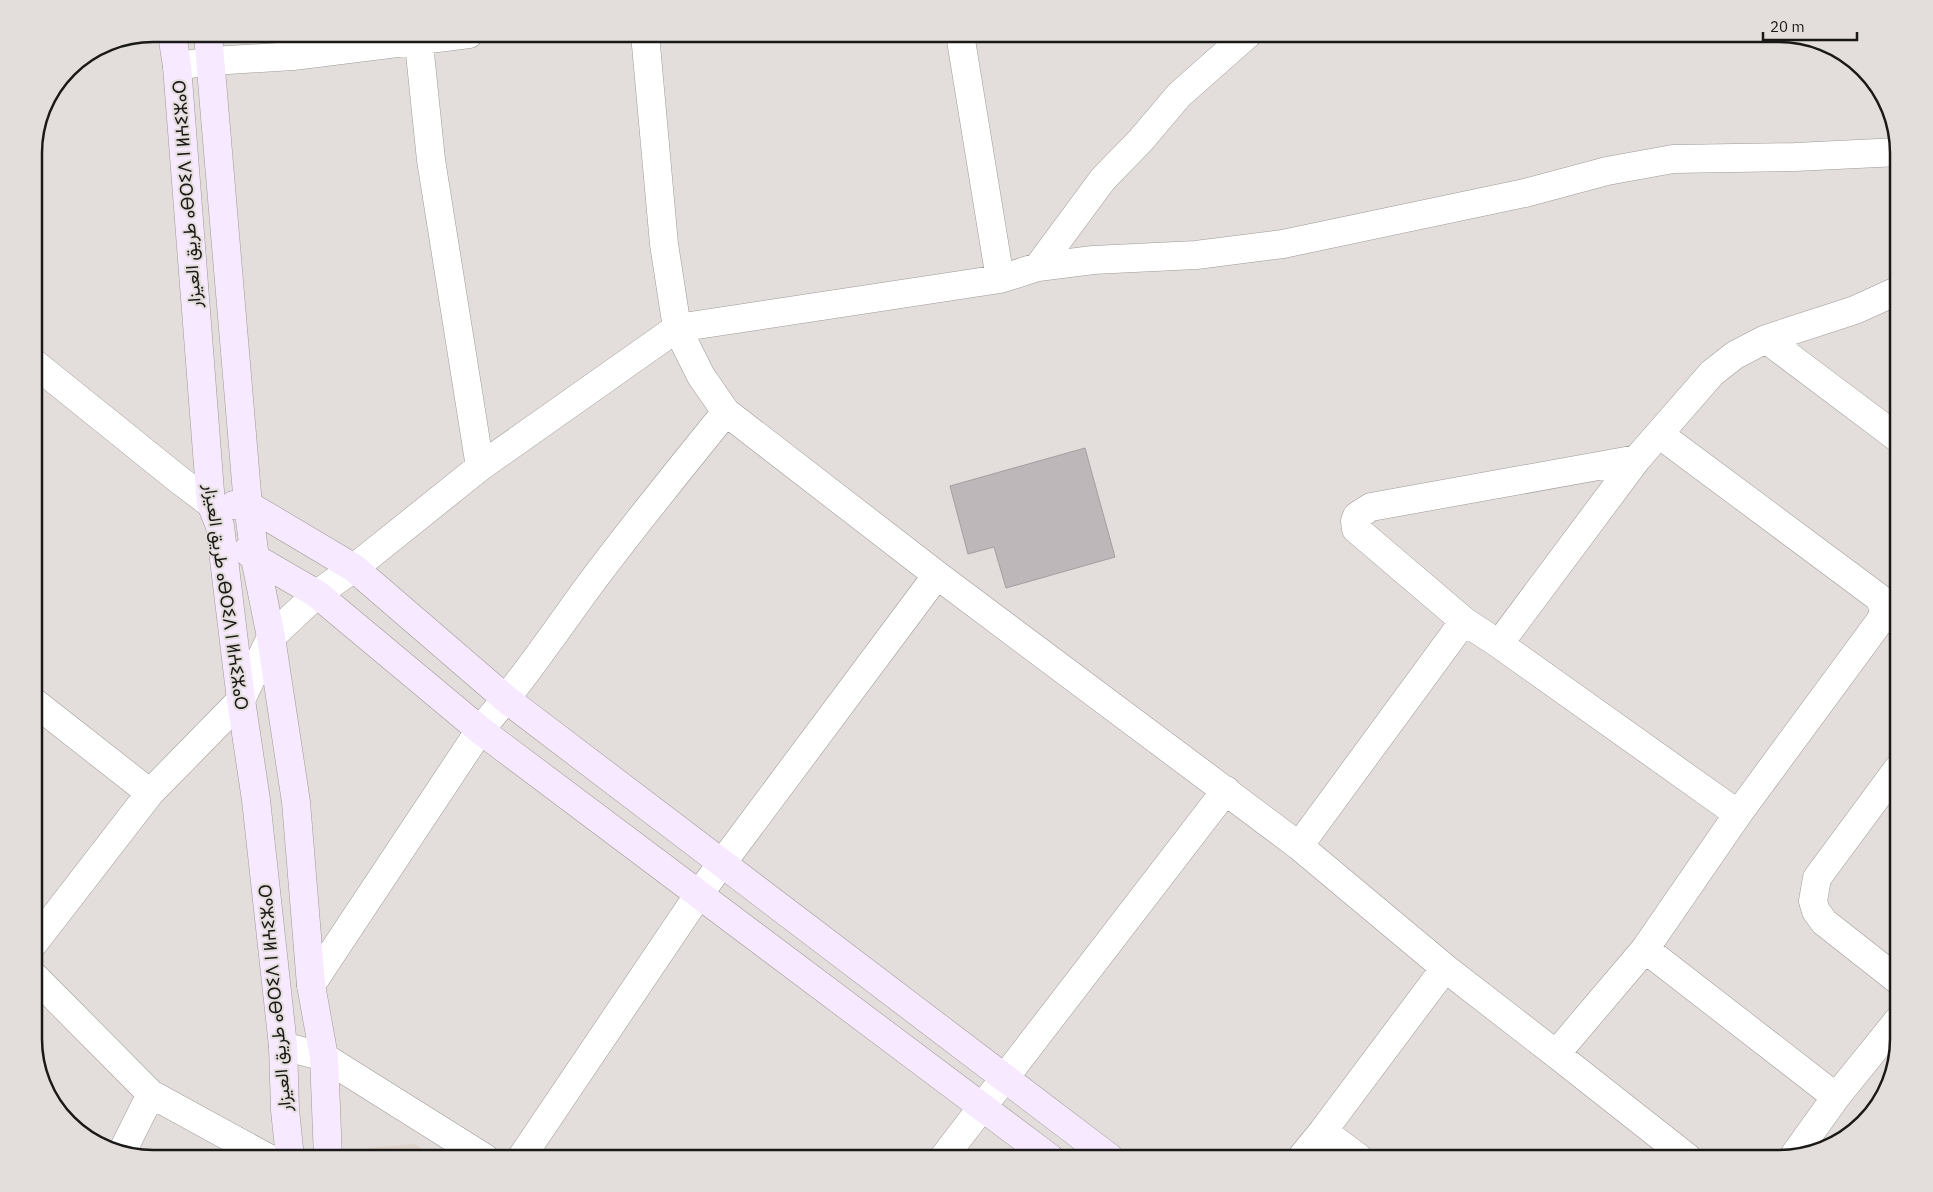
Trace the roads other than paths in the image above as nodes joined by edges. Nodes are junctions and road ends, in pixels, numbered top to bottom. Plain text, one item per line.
1 (173, 42) edge
2 (209, 42) edge
3 (335, 42) edge
4 (419, 42) edge
5 (646, 42) edge
6 (961, 42) edge
7 (1239, 42) edge
8 (294, 45) edge
9 (212, 61) junction
10 (177, 66) junction
11 (1890, 152) edge
12 (1038, 267) junction
13 (1000, 279) junction
14 (1890, 294) edge
15 (678, 328) junction
16 (1766, 339) junction
17 (43, 370) edge
18 (726, 412) junction
19 (1890, 433) edge
20 (1659, 434) junction
21 (1637, 459) junction
22 (480, 467) junction
23 (248, 505) junction
24 (216, 515) junction
25 (255, 558) junction
26 (354, 568) junction
27 (937, 574) junction
28 (317, 594) junction
29 (1464, 621) junction
30 (271, 637) junction
31 (1499, 644) junction
32 (506, 699) junction
33 (241, 700) junction
34 (43, 709) edge
35 (480, 730) junction
36 (1890, 788) edge
37 (1226, 790) junction
38 (150, 793) junction
39 (1738, 814) junction
40 (1299, 846) junction
41 (721, 863) junction
42 (699, 894) junction
43 (43, 931) edge
44 (1645, 949) junction
45 (1445, 968) junction
46 (1890, 974) edge
47 (43, 985) edge
48 (311, 985) junction
49 (1890, 1030) edge
50 (283, 1046) junction
51 (1556, 1054) junction
52 (324, 1057) junction
53 (1005, 1078) junction
54 (151, 1094) junction
55 (1836, 1097) junction
56 (982, 1107) junction
57 (1323, 1131) junction
58 (125, 1146) edge
59 (1799, 1148) edge
60 (253, 1150) edge
61 (289, 1150) edge
62 (328, 1150) edge
63 (472, 1150) edge
64 (526, 1150) edge
65 (949, 1150) edge
66 (1039, 1150) edge
67 (1100, 1150) edge
68 (1307, 1150) edge
69 (1348, 1150) edge
70 (1672, 1150) edge

1 - 10 main road, طريق العيزار ⴰⴱⵔⵉⴷ ⵏ ⵍⵄⵉⵣⴰⵔ
2 - 9 main road, طريق العيزار ⴰⴱⵔⵉⴷ ⵏ ⵍⵄⵉⵣⴰⵔ
3 - 8 street
4 - 22 street
5 - 15 street
6 - 13 street
7 - 12 street
8 - 9 street
9 - 10 street
9 - 23 main road, طريق العيزار ⴰⴱⵔⵉⴷ ⵏ ⵍⵄⵉⵣⴰⵔ
10 - 24 main road, طريق العيزار ⴰⴱⵔⵉⴷ ⵏ ⵍⵄⵉⵣⴰⵔ
11 - 12 street
12 - 13 street
13 - 15 street
14 - 16 street
15 - 18 street
15 - 22 street
16 - 19 street
16 - 20 street
17 - 24 street
18 - 27 street
18 - 32 street
20 - 21 street
20 - 39 street
21 - 29 street
21 - 31 street
22 - 26 street
23 - 24 main road
23 - 25 main road, طريق العيزار ⴰⴱⵔⵉⴷ ⵏ ⵍⵄⵉⵣⴰⵔ
23 - 26 main road
24 - 25 main road
24 - 33 main road, طريق العيزار ⴰⴱⵔⵉⴷ ⵏ ⵍⵄⵉⵣⴰⵔ
25 - 28 main road
25 - 30 main road, طريق العيزار ⴰⴱⵔⵉⴷ ⵏ ⵍⵄⵉⵣⴰⵔ
26 - 28 street
26 - 32 main road
27 - 37 street
27 - 41 street
28 - 30 street
28 - 35 main road
29 - 31 street
29 - 40 street
30 - 33 street
30 - 48 main road, طريق العيزار ⴰⴱⵔⵉⴷ ⵏ ⵍⵄⵉⵣⴰⵔ
31 - 39 street
32 - 35 street
32 - 41 main road
33 - 38 street
33 - 50 main road, طريق العيزار ⴰⴱⵔⵉⴷ ⵏ ⵍⵄⵉⵣⴰⵔ
34 - 38 street
35 - 42 main road
35 - 48 street
36 - 46 street
37 - 40 street
37 - 53 street
38 - 43 street
39 - 44 street
40 - 45 street
41 - 42 street
41 - 53 main road
42 - 56 main road
42 - 64 street
44 - 51 street
44 - 55 street
45 - 51 street
45 - 57 street
47 - 54 street
48 - 52 main road, طريق العيزار ⴰⴱⵔⵉⴷ ⵏ ⵍⵄⵉⵣⴰⵔ
49 - 55 street
50 - 52 street
50 - 61 main road, طريق العيزار ⴰⴱⵔⵉⴷ ⵏ ⵍⵄⵉⵣⴰⵔ
51 - 70 street
52 - 62 main road, طريق العيزار ⴰⴱⵔⵉⴷ ⵏ ⵍⵄⵉⵣⴰⵔ
52 - 63 street
53 - 56 street
53 - 67 main road
54 - 58 street
54 - 60 street
55 - 59 street
56 - 65 street
56 - 66 main road
57 - 68 street
57 - 69 street

